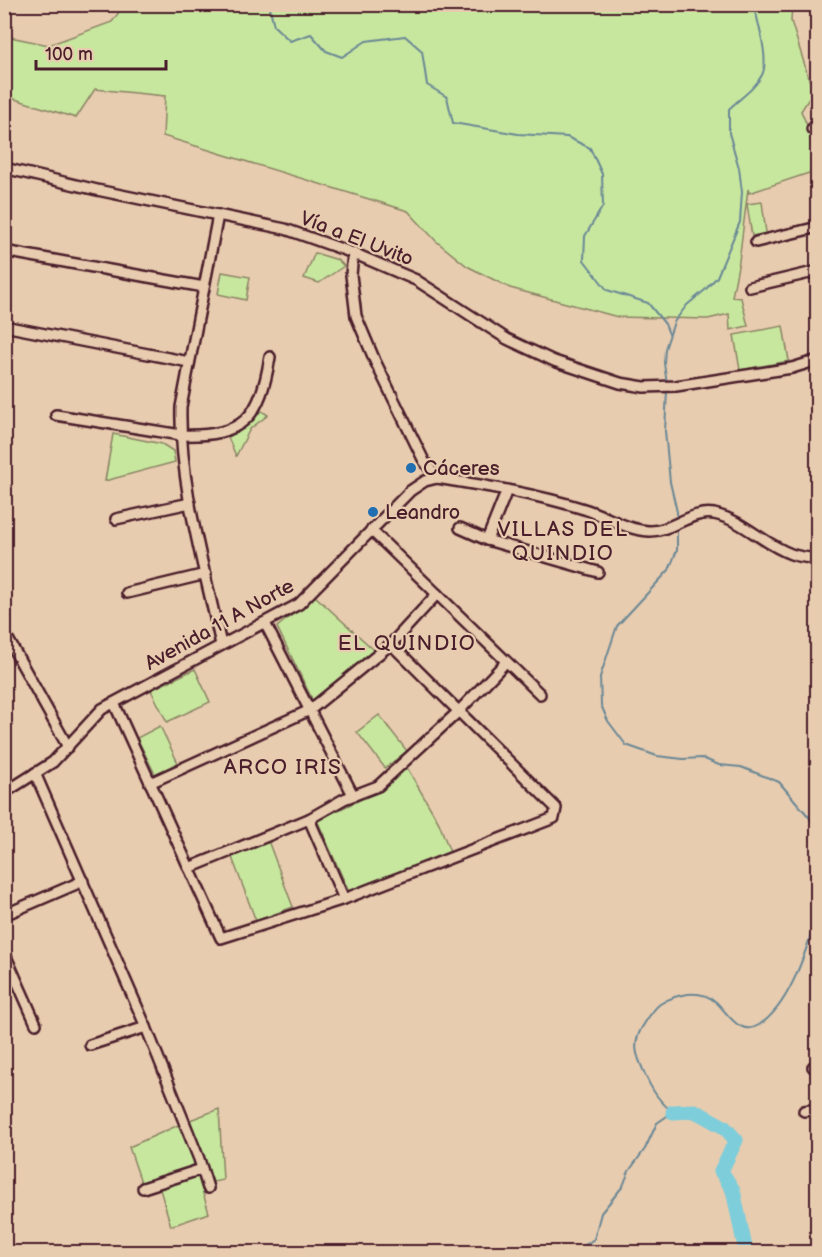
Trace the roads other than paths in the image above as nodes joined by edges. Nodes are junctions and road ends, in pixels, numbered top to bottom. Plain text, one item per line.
1 (4, 168) edge
2 (218, 215) junction
3 (818, 226) edge
4 (756, 242) dead end
5 (4, 251) edge
6 (353, 253) junction
7 (818, 271) edge
8 (204, 287) junction
9 (750, 287) dead end
10 (4, 326) edge
11 (270, 357) dead end
12 (818, 360) edge
13 (189, 362) junction
14 (56, 415) dead end
15 (181, 435) junction
16 (437, 478) junction
17 (507, 490) junction
18 (190, 503) junction
19 (116, 519) dead end
20 (460, 528) dead end
21 (371, 530) junction
22 (487, 540) junction
23 (818, 559) edge
24 (598, 572) dead end
25 (206, 574) junction
26 (127, 593) dead end
27 (437, 594) junction
28 (266, 623) junction
29 (4, 632) edge
30 (391, 644) junction
31 (221, 645) junction
32 (505, 663) junction
33 (540, 694) dead end
34 (114, 703) junction
35 (310, 710) junction
36 (459, 711) junction
37 (68, 747) junction
38 (35, 774) junction
39 (150, 783) junction
40 (4, 793) edge
41 (353, 795) junction
42 (309, 819) junction
43 (189, 868) junction
44 (83, 881) junction
45 (344, 899) junction
46 (4, 915) edge
47 (4, 952) edge
48 (36, 1024) dead end
49 (146, 1027) junction
50 (90, 1045) dead end
51 (818, 1109) edge
52 (804, 1111) dead end
53 (202, 1169) junction
54 (143, 1188) dead end
55 (208, 1188) dead end

1 - 2 street, Vía a El Uvito
2 - 6 street, Vía a El Uvito
2 - 8 street
3 - 4 street
5 - 8 street
6 - 12 street, Vía a El Uvito
6 - 16 street
7 - 9 street
8 - 13 street
10 - 13 street
11 - 15 street
13 - 15 street
14 - 15 street
15 - 18 street
16 - 17 street
16 - 21 street, Avenida 11 A Norte
17 - 22 street
17 - 23 street
18 - 19 street
18 - 25 street
20 - 22 street
21 - 27 street
21 - 28 street, Avenida 11 A Norte
22 - 24 street
25 - 26 street
25 - 31 street
27 - 30 street
27 - 32 street
28 - 31 street, Avenida 11 A Norte
28 - 35 street
29 - 37 street
30 - 35 street
30 - 36 street
31 - 34 street, Avenida 11 A Norte
32 - 33 street
32 - 36 street
34 - 37 street, Avenida 11 A Norte
34 - 39 street
35 - 39 street
35 - 41 street
36 - 41 street
36 - 45 street
37 - 38 street, Avenida 11 A Norte
38 - 40 street, Avenida 11 A Norte
38 - 44 street
39 - 43 street
41 - 42 street
42 - 43 street
42 - 45 street
43 - 45 street
44 - 46 street
44 - 49 street
47 - 48 street
49 - 50 street
49 - 53 street
51 - 52 street
53 - 54 street
53 - 55 street

